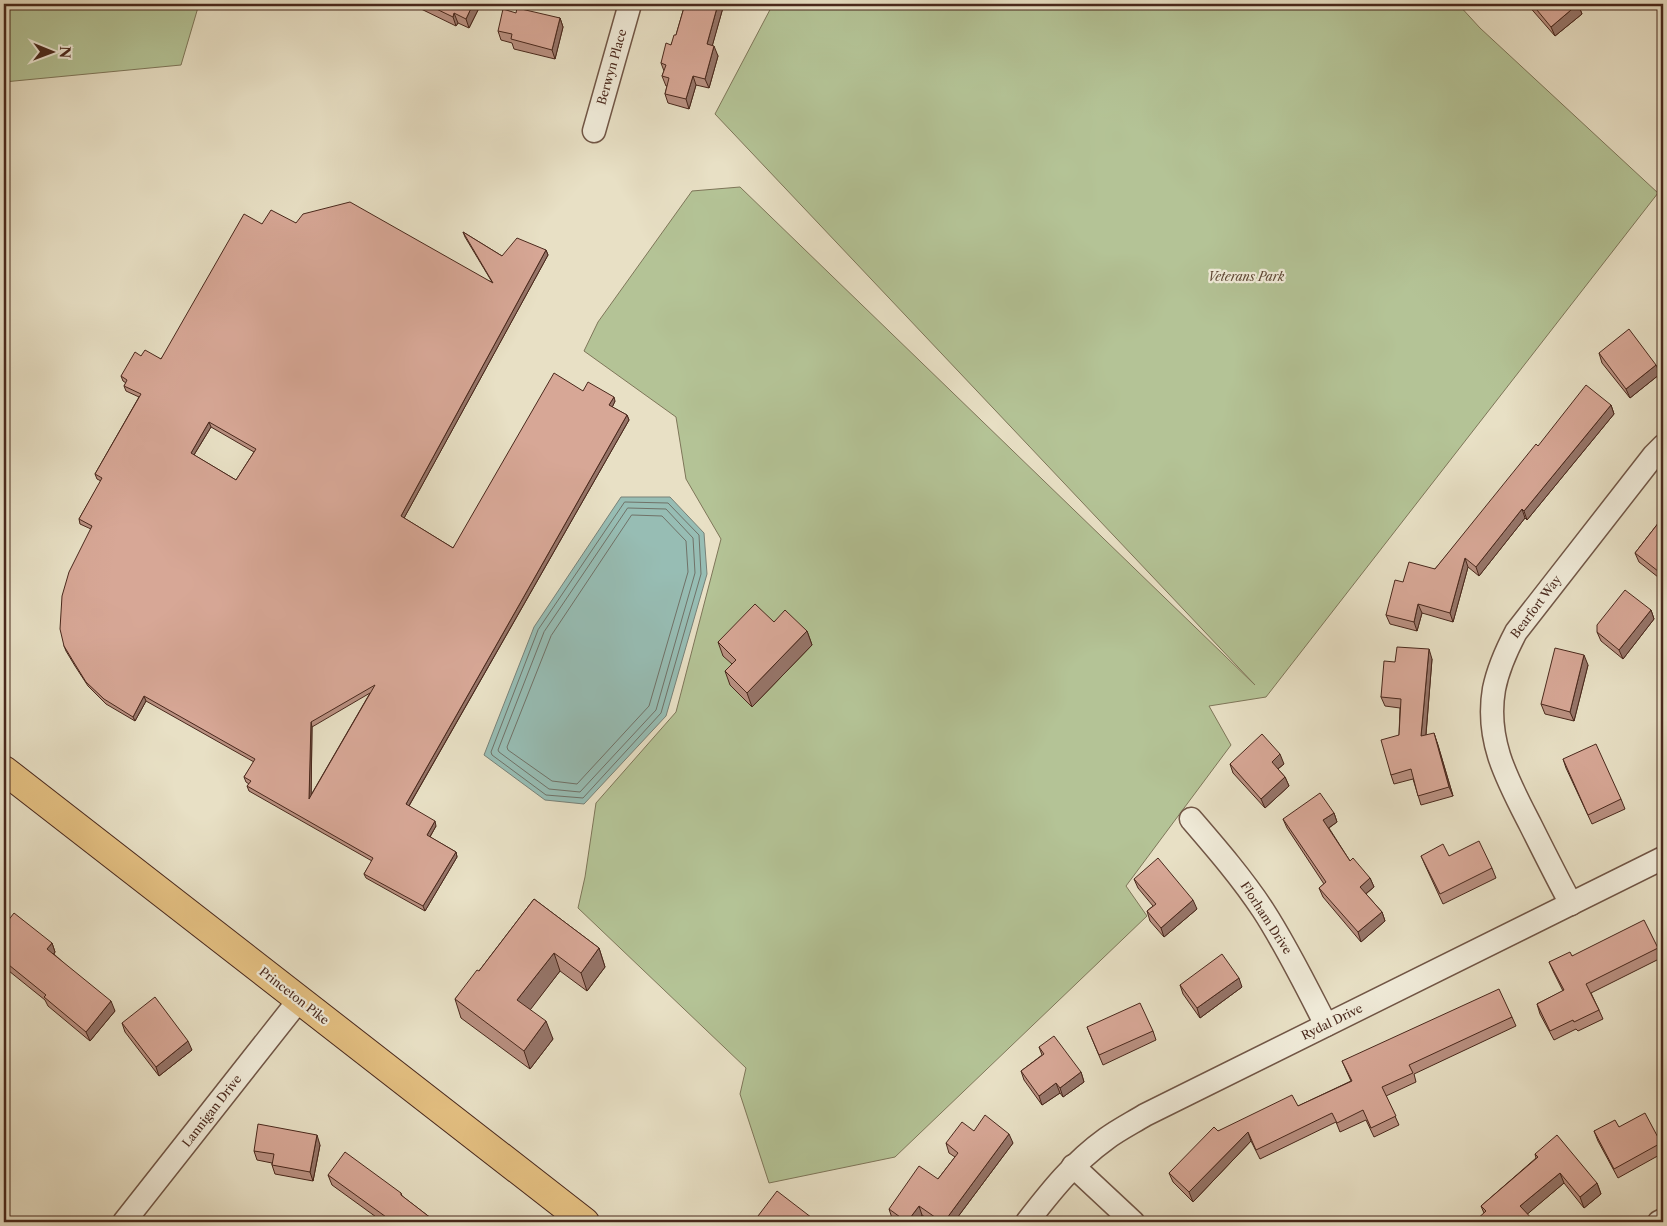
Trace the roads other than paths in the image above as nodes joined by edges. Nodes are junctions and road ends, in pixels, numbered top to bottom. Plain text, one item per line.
1 (630, 4) edge
2 (594, 131) dead end
3 (1663, 446) edge
4 (4, 770) edge
5 (1191, 820) dead end
6 (1663, 858) edge
7 (1571, 904) junction
8 (299, 1000) junction
9 (1326, 1025) junction
10 (1073, 1166) junction
11 (1663, 1220) edge
12 (124, 1222) edge
13 (585, 1222) edge
14 (1027, 1222) edge
15 (1133, 1222) edge
16 (1659, 1222) edge

1 - 2 street, Berwyn Place
3 - 7 street, Bearfort Way
4 - 8 main road, Princeton Pike
5 - 9 street, Florham Drive
6 - 7 street, Rydal Drive
7 - 9 street, Rydal Drive
8 - 12 street, Lannigan Drive
8 - 13 main road, Princeton Pike
9 - 10 street, Rydal Drive
10 - 14 street, Rydal Drive
10 - 15 street
11 - 16 street

